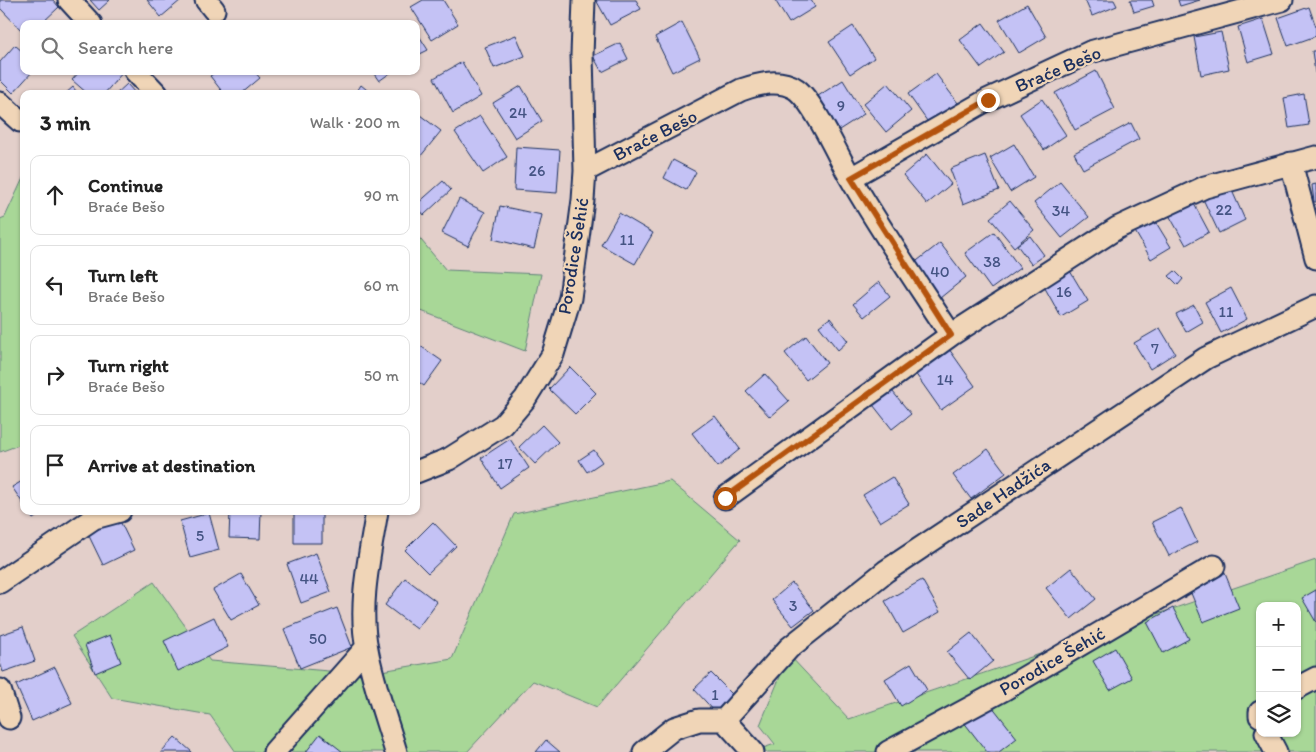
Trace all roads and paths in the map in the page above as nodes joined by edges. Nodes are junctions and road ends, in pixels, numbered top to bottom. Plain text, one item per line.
1 (69, 0) edge
2 (584, 0) edge
3 (1282, 0) edge
4 (87, 20) edge
5 (139, 75) edge
6 (153, 90) edge
7 (0, 102) edge
8 (20, 121) dead end
9 (1316, 157) edge
10 (1291, 163) junction
11 (585, 171) junction
12 (851, 178) junction
13 (1316, 258) edge
14 (1315, 311) edge
15 (951, 335) junction
16 (420, 470) edge
17 (725, 498) dead end
18 (105, 515) edge
19 (376, 515) edge
20 (1214, 566) dead end
21 (0, 582) edge
22 (366, 648) junction
23 (1316, 678) edge
24 (1301, 686) edge
25 (0, 690) edge
26 (9, 718) dead end
27 (724, 720) junction
28 (1268, 737) edge
29 (274, 752) edge
30 (396, 752) edge
31 (644, 752) edge
32 (753, 752) edge
33 (888, 752) edge
34 (1276, 752) edge

1 - 4 street
2 - 11 street, Porodice Šehić
3 - 12 street, Braće Bešo
5 - 6 street
7 - 8 street
9 - 10 street
10 - 13 street
10 - 15 street
11 - 12 street, Braće Bešo
11 - 16 street, Porodice Šehić
12 - 15 street, Braće Bešo
14 - 27 street, Sade Hadžića
15 - 17 street
18 - 21 street
19 - 22 street
20 - 33 street, Porodice Šehić
22 - 29 street
22 - 30 street
23 - 24 street
25 - 26 street
27 - 31 street
27 - 32 street
28 - 34 street

